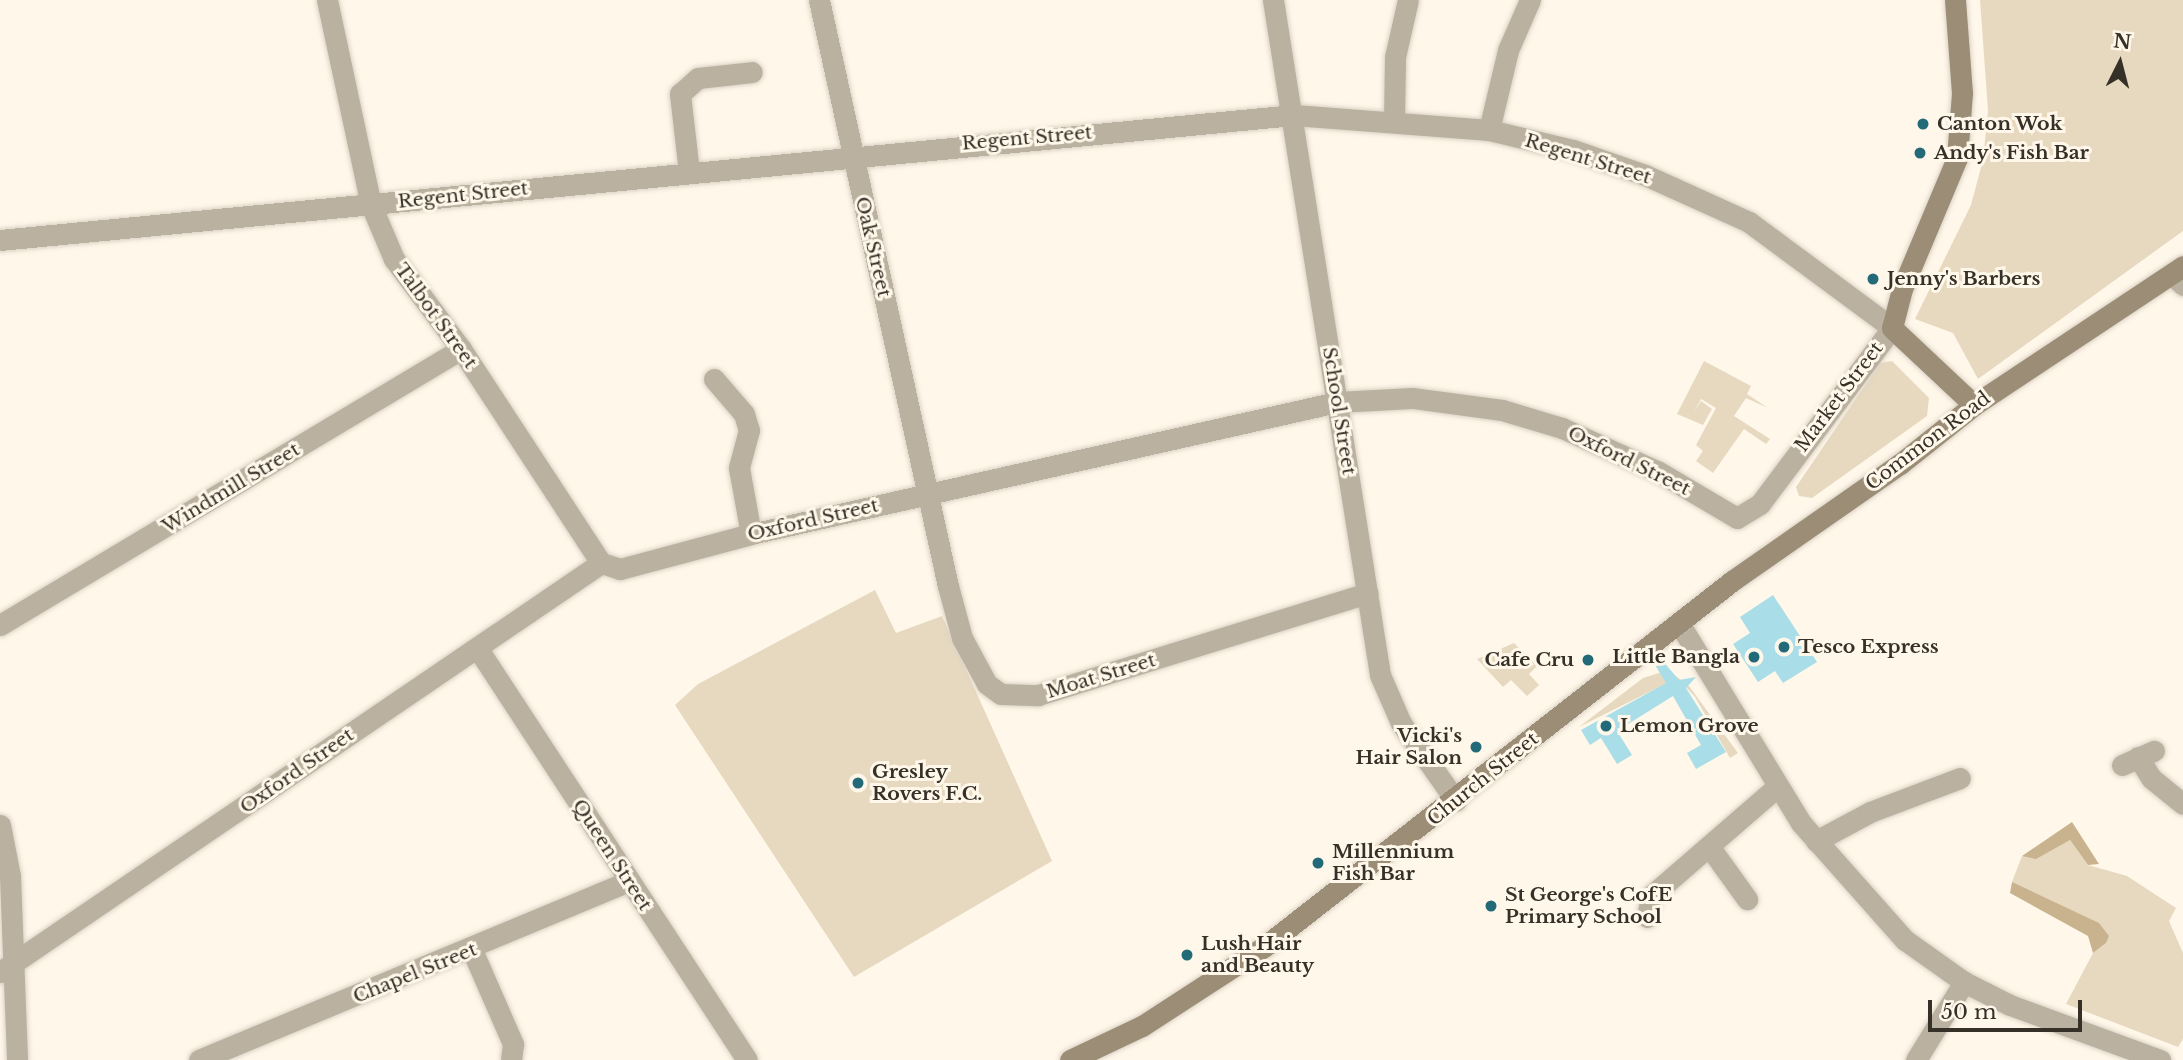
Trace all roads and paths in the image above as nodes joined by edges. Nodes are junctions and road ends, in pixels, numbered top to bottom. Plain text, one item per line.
1 (327, 0) edge
2 (819, 0) edge
3 (1273, 0) edge
4 (1408, 0) edge
5 (1530, 0) edge
6 (1955, 0) edge
7 (752, 72) dead end
8 (1294, 115) junction
9 (1394, 122) junction
10 (1489, 130) junction
11 (851, 155) junction
12 (689, 172) junction
13 (371, 205) junction
14 (0, 240) edge
15 (2179, 275) edge
16 (1892, 328) junction
17 (461, 349) junction
18 (714, 379) dead end
19 (1337, 402) junction
20 (1975, 405) junction
21 (930, 493) junction
22 (1722, 512) joint
23 (751, 534) junction
24 (601, 563) junction
25 (1368, 593) junction
26 (1679, 623) junction
27 (0, 625) edge
28 (478, 649) junction
29 (2138, 757) dead end
30 (1961, 778) dead end
31 (1778, 786) junction
32 (1456, 801) junction
33 (2183, 804) edge
34 (0, 825) edge
35 (1816, 841) junction
36 (1711, 849) junction
37 (629, 881) junction
38 (1747, 899) dead end
39 (1647, 917) dead end
40 (472, 950) junction
41 (7, 968) edge
42 (1964, 982) junction
43 (2153, 1058) edge
44 (17, 1060) edge
45 (199, 1060) edge
46 (512, 1060) edge
47 (747, 1060) edge
48 (1070, 1060) edge
49 (1916, 1060) edge

1 - 13 street, Talbot Street
2 - 11 street, Oak Street
3 - 8 street, School Street
4 - 9 street
5 - 10 street
6 - 16 street, Market Street
7 - 12 street
8 - 9 street, Regent Street
8 - 11 street, Regent Street
8 - 19 street, School Street
9 - 10 street, Regent Street
10 - 16 street, Regent Street
11 - 12 street, Regent Street
11 - 21 street, Oak Street
12 - 13 street, Regent Street
13 - 14 street, Regent Street
13 - 17 street, Talbot Street
15 - 20 street, Common Road
16 - 20 street, Regent Street
16 - 22 street, Market Street
17 - 24 street, Talbot Street
17 - 27 street, Windmill Street
18 - 23 street
19 - 21 street, Oxford Street
19 - 22 street, Oxford Street
19 - 25 street, School Street
20 - 26 street, Common Road
21 - 23 street, Oxford Street
21 - 25 street, Moat Street
23 - 24 street, Oxford Street
24 - 28 street, Oxford Street
25 - 32 street, School Street
26 - 31 street
26 - 32 street, Church Street
28 - 37 street, Queen Street
28 - 41 street, Oxford Street
29 - 33 street
30 - 35 street
31 - 35 street
31 - 36 street
32 - 48 street, Church Street
34 - 41 street
35 - 42 street
36 - 38 street
36 - 39 street
37 - 40 street, Chapel Street
37 - 47 street, Queen Street
40 - 45 street, Chapel Street
40 - 46 street
41 - 44 street
42 - 43 street
42 - 49 street

